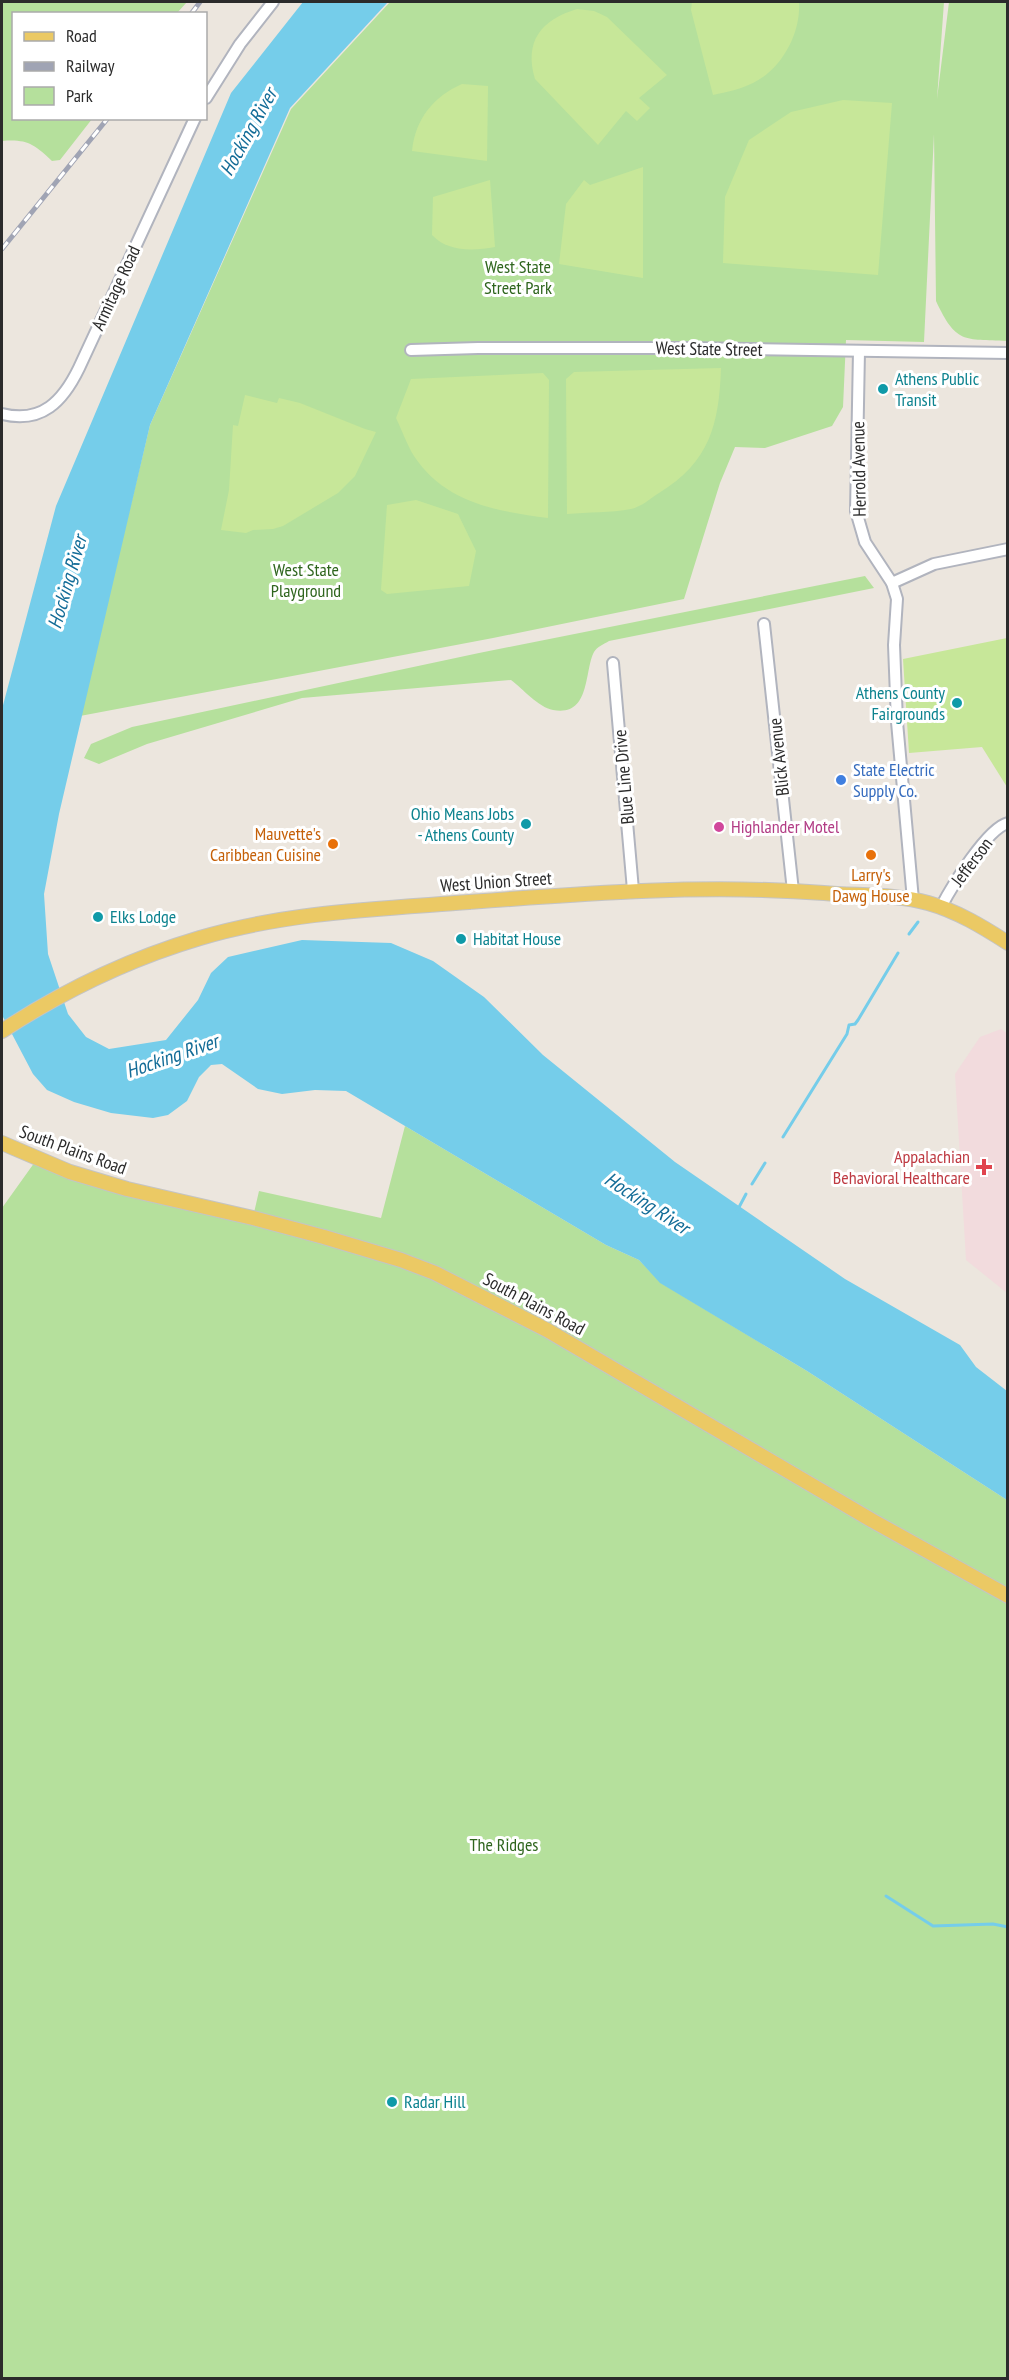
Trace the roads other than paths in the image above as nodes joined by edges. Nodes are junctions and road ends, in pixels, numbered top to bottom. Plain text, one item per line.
1 (273, 2) edge
2 (207, 97) edge
3 (194, 120) edge
4 (411, 350) dead end
5 (859, 351) junction
6 (1008, 353) edge
7 (2, 414) edge
8 (1008, 549) edge
9 (892, 583) junction
10 (764, 624) dead end
11 (613, 663) dead end
12 (1008, 823) edge
13 (633, 891) junction
14 (793, 891) junction
15 (913, 900) junction
16 (941, 907) junction
17 (1008, 943) edge
18 (2, 1031) edge
19 (2, 1143) edge
20 (1008, 1596) edge

1 - 2 street
3 - 7 street, Armitage Road
4 - 5 street, West State Street
5 - 6 street, West State Street
5 - 9 street, Herrold Avenue
8 - 9 street
9 - 15 street, Herrold Avenue
10 - 14 street, Blick Avenue
11 - 13 street, Blue Line Drive
12 - 16 street, Jefferson
13 - 14 main road, West Union Street
13 - 18 main road, West Union Street
14 - 15 main road, West Union Street
15 - 16 main road, West Union Street
16 - 17 main road, West Union Street
19 - 20 main road, South Plains Road

